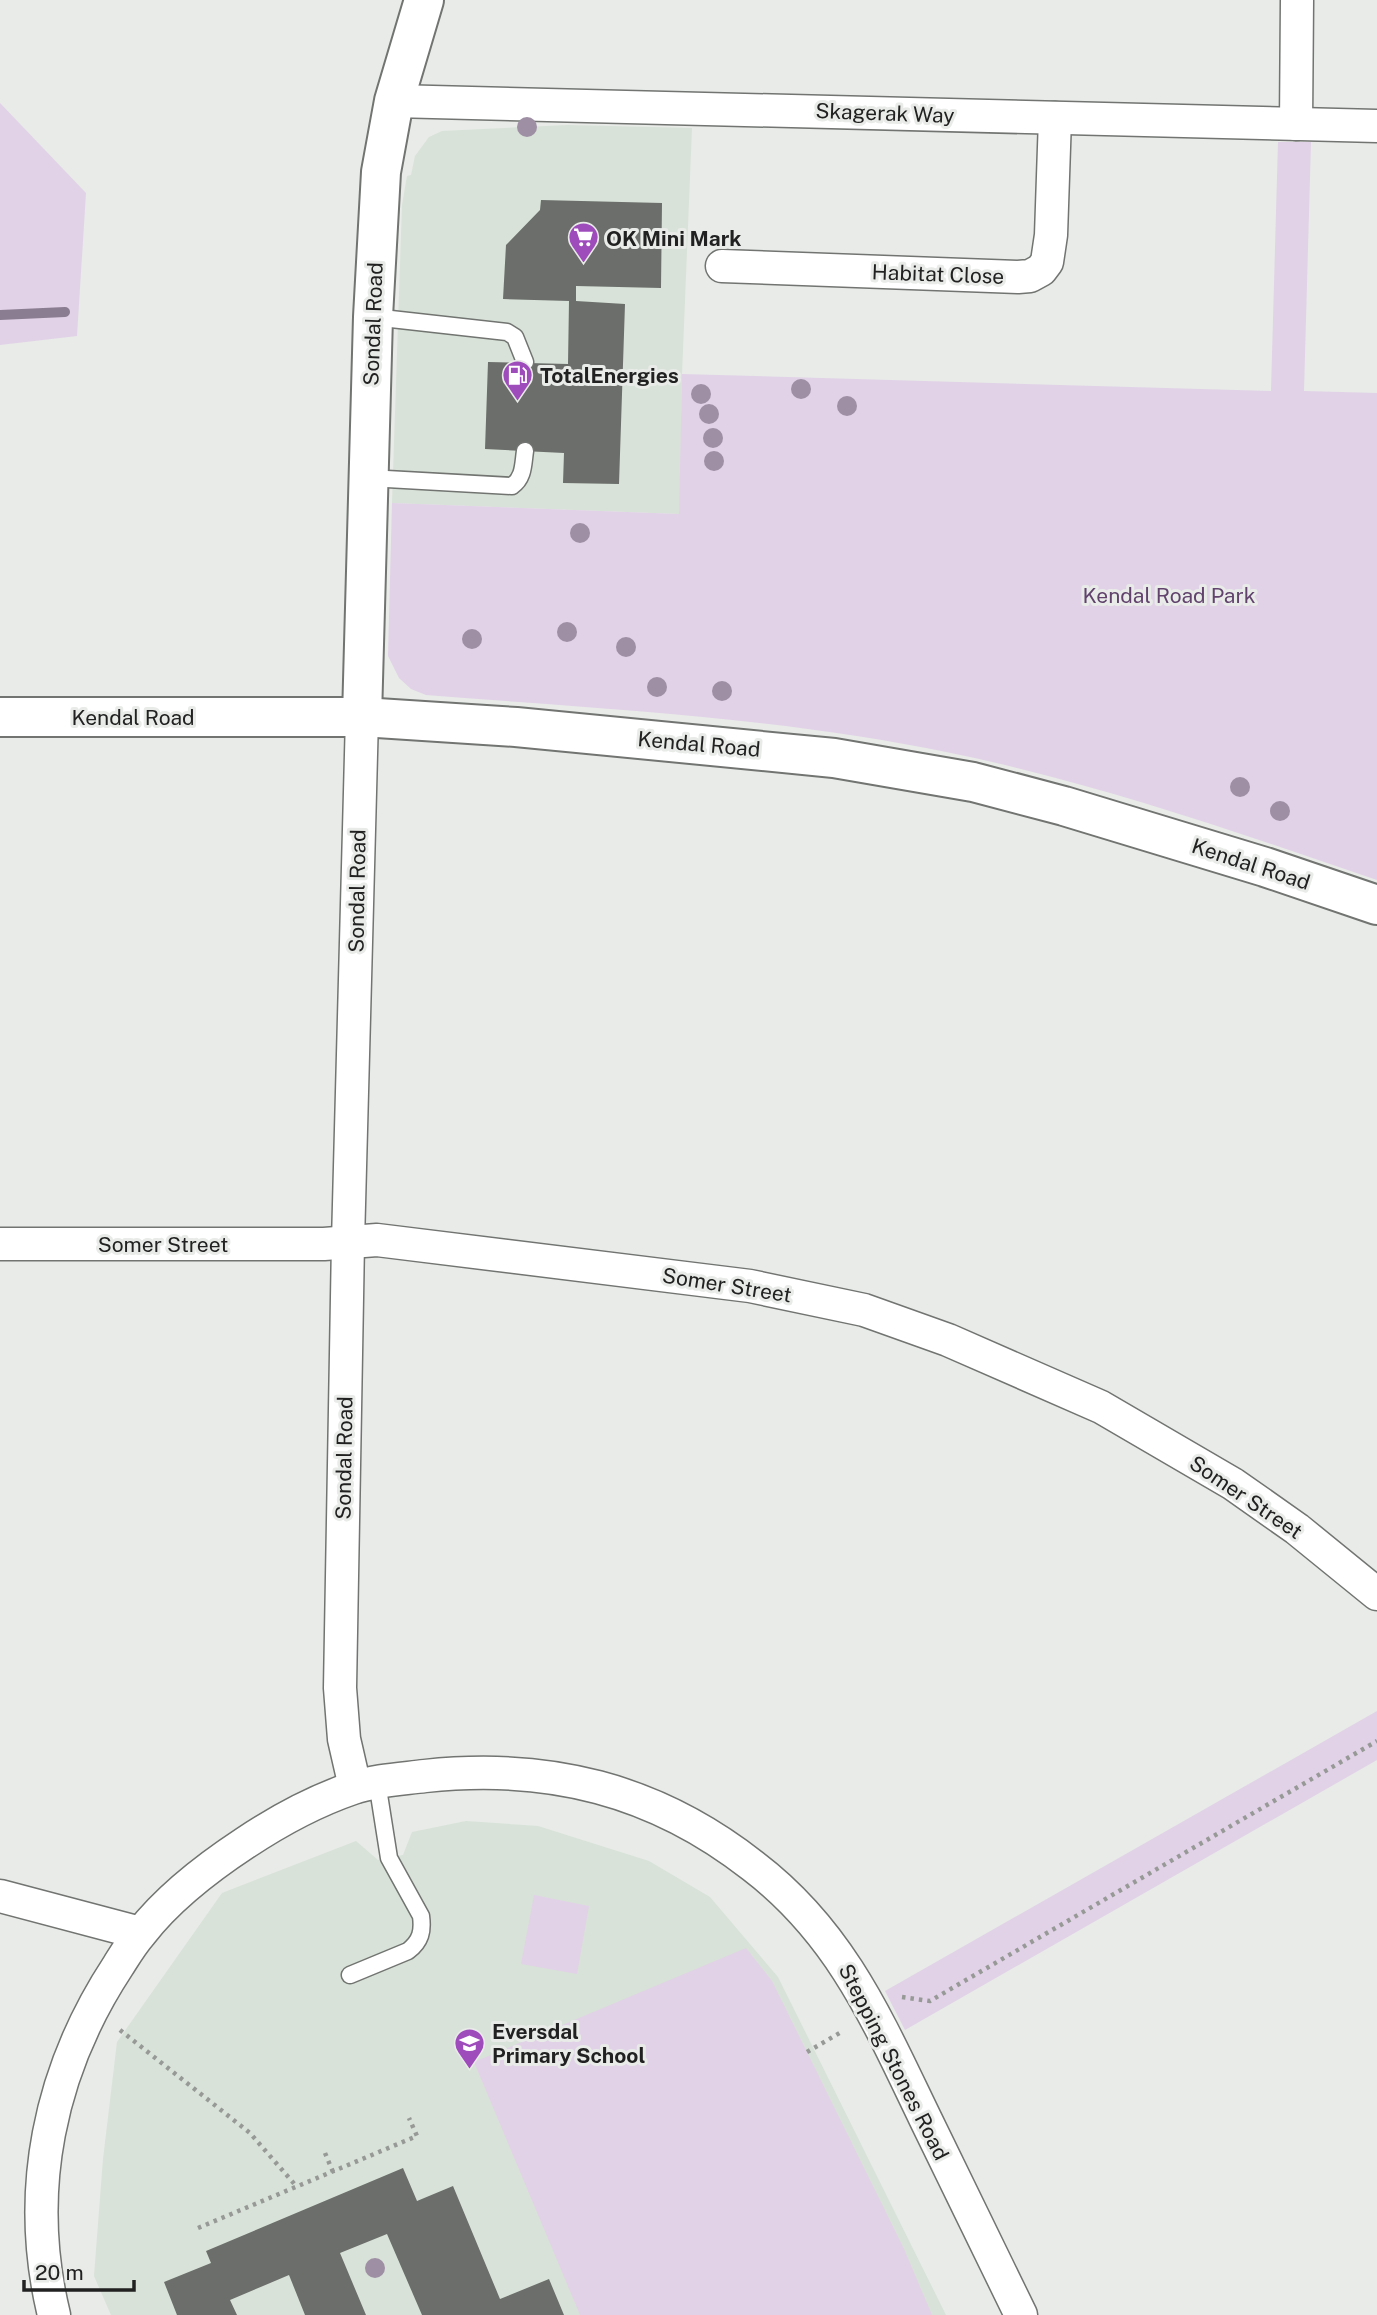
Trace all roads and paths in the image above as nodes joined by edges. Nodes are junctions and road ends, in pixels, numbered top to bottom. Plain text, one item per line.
1 (424, 0) edge
2 (1297, 0) edge
3 (394, 101) junction
4 (1055, 118) junction
5 (1296, 124) junction
6 (1377, 127) edge
7 (722, 266) dead end
8 (373, 317) junction
9 (525, 362) dead end
10 (526, 451) dead end
11 (368, 478) junction
12 (0, 717) edge
13 (362, 717) junction
14 (1377, 905) edge
15 (348, 1242) junction
16 (0, 1244) edge
17 (1377, 1594) edge
18 (1377, 1741) edge
19 (366, 1784) junction
20 (0, 1896) edge
21 (141, 1933) junction
22 (350, 1975) dead end
23 (863, 1992) junction
24 (92, 2009) junction
25 (833, 2036) dead end
26 (807, 2052) dead end
27 (410, 2118) dead end
28 (325, 2153) dead end
29 (333, 2172) junction
30 (297, 2186) junction
31 (198, 2228) dead end
32 (54, 2315) edge
33 (1021, 2315) edge

1 - 3 street, Sondal Road
2 - 5 street
3 - 4 street, Skagerak Way
3 - 8 street, Sondal Road
4 - 5 street, Skagerak Way
4 - 7 street, Habitat Close
5 - 6 street, Skagerak Way
8 - 9 lane
8 - 11 street, Sondal Road
10 - 11 lane
11 - 13 street, Sondal Road
12 - 13 street, Kendal Road
13 - 14 street, Kendal Road
13 - 15 street, Sondal Road
15 - 16 street, Somer Street
15 - 17 street, Somer Street
15 - 19 street, Sondal Road
18 - 23 path
19 - 21 street, Stepping Stones Road
19 - 22 lane
19 - 23 street, Stepping Stones Road
20 - 21 street
21 - 24 street, Stepping Stones Road
23 - 33 street, Stepping Stones Road
24 - 30 path
24 - 32 street, Stepping Stones Road
25 - 26 path
27 - 29 path
28 - 29 path
29 - 30 path
30 - 31 path

